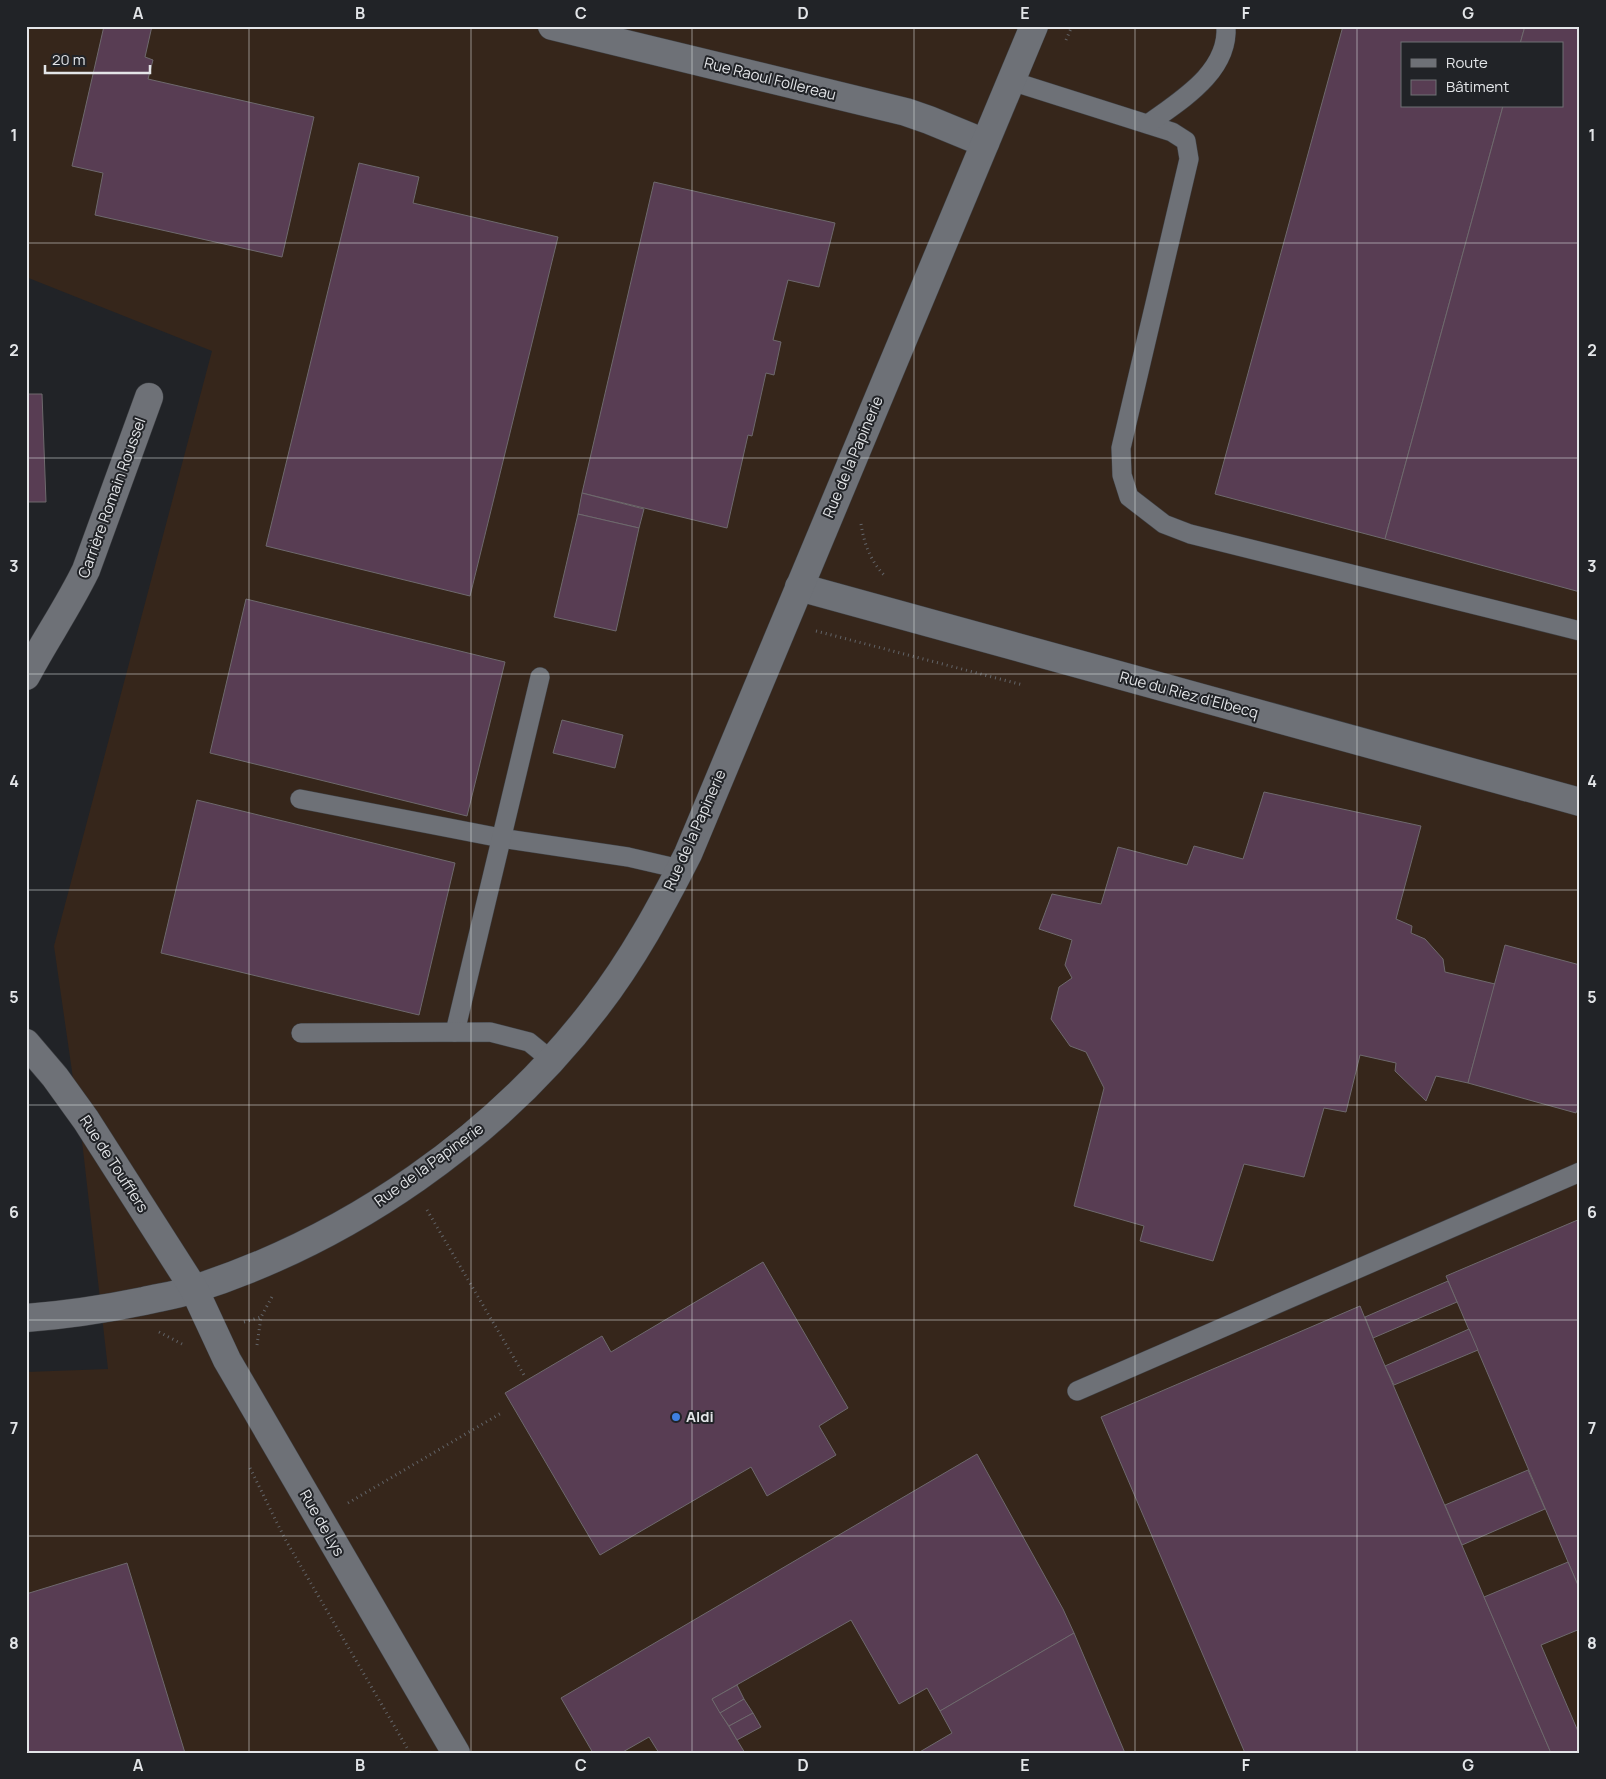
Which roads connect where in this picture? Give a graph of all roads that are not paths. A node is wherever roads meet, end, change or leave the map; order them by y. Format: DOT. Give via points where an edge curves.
graph roads {
  1 [pos="552,26"];
  2 [pos="1034,26"];
  3 [pos="1226,26"];
  4 [pos="1011,81"];
  5 [pos="1148,124"];
  6 [pos="985,143"];
  7 [pos="149,397"];
  8 [pos="799,587"];
  9 [pos="1580,631"];
  10 [pos="26,676"];
  11 [pos="540,677"];
  12 [pos="300,799"];
  13 [pos="1580,802"];
  14 [pos="501,838"];
  15 [pos="680,868"];
  16 [pos="455,1032"];
  17 [pos="301,1033"];
  18 [pos="26,1043"];
  19 [pos="552,1060"];
  20 [pos="1580,1172"];
  21 [pos="194,1289"];
  22 [pos="26,1318"];
  23 [pos="1077,1391"];
  24 [pos="456,1753"];
  1 -- 6 [label="street, Rue Raoul Follereau" via="906,112"];
  2 -- 4 [label="street, Rue de la Papinerie"];
  3 -- 5 [label="lane" via="1227,38 1222,55 1210,74 1183,99"];
  4 -- 5 [label="lane"];
  4 -- 6 [label="street, Rue de la Papinerie"];
  5 -- 9 [label="lane" via="1186,141 1189,159 1121,448 1122,475 1129,497 1164,524 1190,534"];
  6 -- 8 [label="street, Rue de la Papinerie"];
  7 -- 10 [label="street, Carrière Romain Roussel" via="86,570"];
  8 -- 13 [label="street, Rue du Riez d'Elbecq"];
  8 -- 15 [label="street, Rue de la Papinerie"];
  11 -- 14 [label="lane"];
  12 -- 14 [label="lane"];
  14 -- 15 [label="lane"];
  14 -- 16 [label="lane"];
  15 -- 19 [label="street, Rue de la Papinerie" via="647,932 623,969"];
  16 -- 17 [label="lane"];
  16 -- 19 [label="lane" via="490,1032 529,1042"];
  18 -- 21 [label="street, Rue de Toufflers" via="86,1120"];
  19 -- 21 [label="street, Rue de la Papinerie" via="504,1108 453,1151 365,1211 274,1258"];
  20 -- 23 [label="lane"];
  21 -- 22 [label="street, Rue de la Papinerie" via="97,1310"];
  21 -- 24 [label="street, Rue de Lys" via="231,1367"];
}
